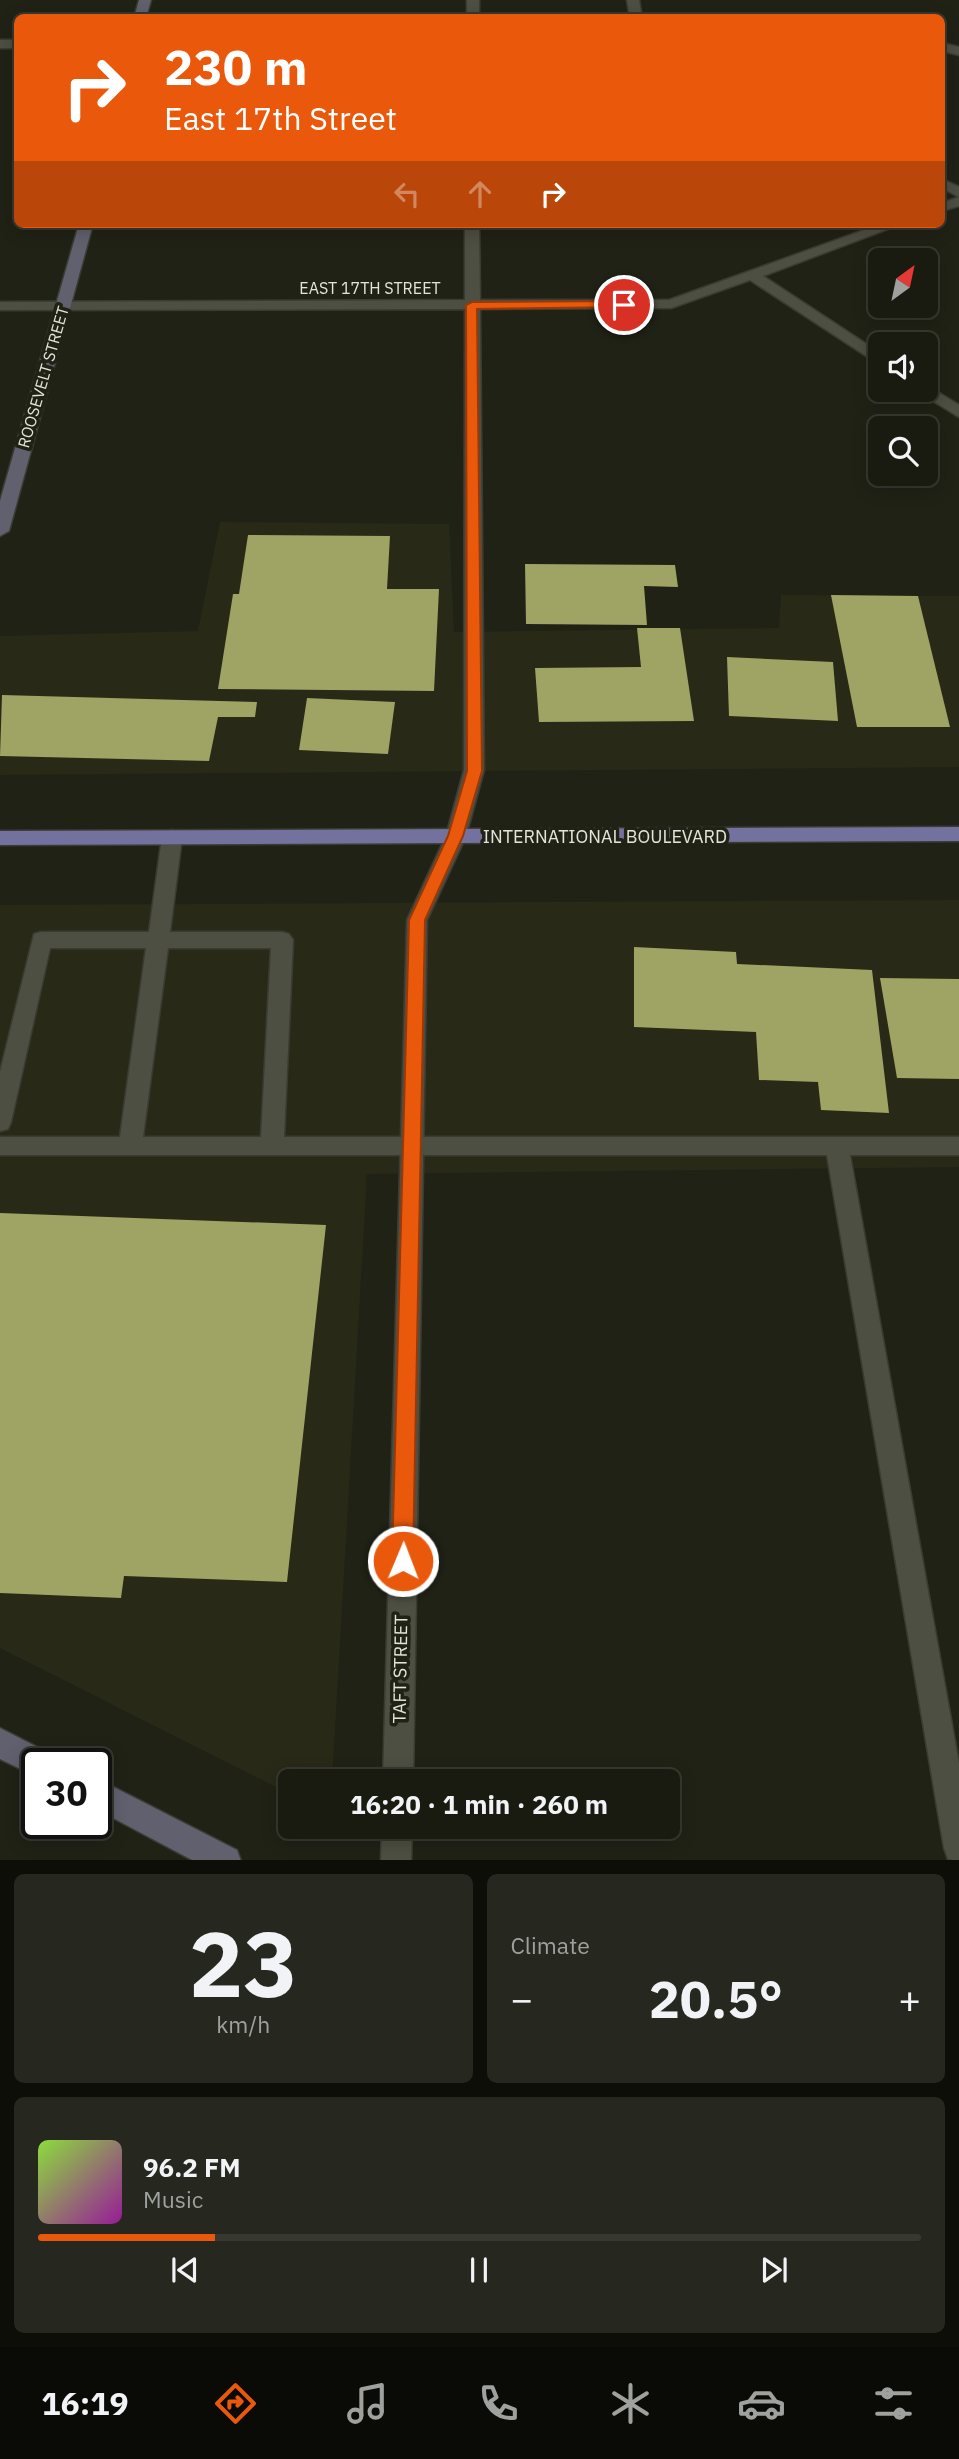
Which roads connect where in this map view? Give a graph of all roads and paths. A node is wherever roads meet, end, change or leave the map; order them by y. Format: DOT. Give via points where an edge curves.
graph roads {
  1 [pos="85,228"];
  2 [pos="472,228"];
  3 [pos="883,228"];
  4 [pos="752,275"];
  5 [pos="472,305"];
  6 [pos="0,306"];
  7 [pos="62,306"];
  8 [pos="868,352"];
  9 [pos="938,398"];
  10 [pos="959,412"];
  11 [pos="0,531"];
  12 [pos="959,834"];
  13 [pos="456,836"];
  14 [pos="0,838"];
  15 [pos="172,838"];
  16 [pos="158,940"];
  17 [pos="0,1122"];
  18 [pos="0,1146"];
  19 [pos="837,1146"];
  20 [pos="959,1146"];
  21 [pos="130,1147"];
  22 [pos="272,1147"];
  23 [pos="412,1147"];
  24 [pos="0,1743"];
  25 [pos="21,1754"];
  26 [pos="398,1769"];
  27 [pos="112,1801"];
  28 [pos="397,1839"];
  29 [pos="959,1849"];
  30 [pos="226,1860"];
  31 [pos="396,1860"];
  1 -- 7 [label="street, ROOSEVELT STREET"];
  2 -- 5 [label="street, TAFT STREET"];
  3 -- 4 [label="street, EAST 17TH STREET"];
  4 -- 5 [label="street, EAST 17TH STREET" via="671,304"];
  4 -- 8 [label="street"];
  5 -- 7 [label="street, EAST 17TH STREET"];
  5 -- 13 [label="street, TAFT STREET" via="474,771"];
  6 -- 7 [label="street, EAST 17TH STREET"];
  7 -- 11 [label="street, ROOSEVELT STREET"];
  9 -- 10 [label="street"];
  12 -- 13 [label="main road, INTERNATIONAL BOULEVARD"];
  13 -- 15 [label="main road, INTERNATIONAL BOULEVARD"];
  13 -- 23 [label="street, TAFT STREET" via="417,920"];
  14 -- 15 [label="main road, INTERNATIONAL BOULEVARD"];
  15 -- 16 [label="street"];
  16 -- 17 [label="street" via="41,940"];
  16 -- 21 [label="street"];
  16 -- 22 [label="street" via="282,940"];
  18 -- 21 [label="street"];
  19 -- 20 [label="street"];
  19 -- 23 [label="street"];
  19 -- 29 [label="street"];
  21 -- 22 [label="street"];
  22 -- 23 [label="street"];
  23 -- 26 [label="street, TAFT STREET"];
  24 -- 25 [label="street"];
  27 -- 30 [label="street"];
  28 -- 31 [label="street"];
}
